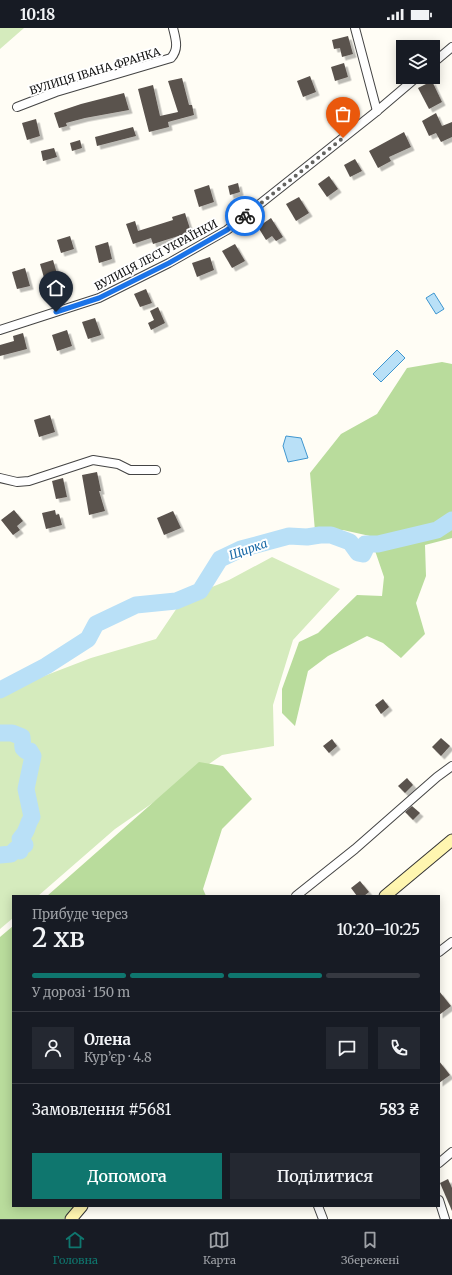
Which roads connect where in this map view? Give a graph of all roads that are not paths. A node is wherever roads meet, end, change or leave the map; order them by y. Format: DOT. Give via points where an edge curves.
graph roads {
  1 [pos="173,28"];
  2 [pos="355,28"];
  3 [pos="452,47"];
  4 [pos="440,57"];
  5 [pos="409,84"];
  6 [pos="17,108"];
  7 [pos="377,111"];
  8 [pos="0,330"];
  9 [pos="156,470"];
  10 [pos="0,478"];
  11 [pos="452,766"];
  12 [pos="452,840"];
  13 [pos="297,895"];
  14 [pos="387,895"];
  15 [pos="452,942"];
  16 [pos="440,951"];
  17 [pos="452,1152"];
  18 [pos="440,1161"];
  19 [pos="440,1204"];
  20 [pos="81,1207"];
  21 [pos="318,1207"];
  22 [pos="71,1219"];
  23 [pos="323,1219"];
  24 [pos="444,1219"];
  1 -- 6 [label="street, ВУЛИЦЯ ІВАНА ФРАНКА" via="177,45 176,53 171,58 56,92"];
  2 -- 7 [label="street"];
  3 -- 4 [label="street"];
  5 -- 7 [label="street, ВУЛИЦЯ ЛЕСІ УКРАЇНКИ"];
  7 -- 8 [label="street, ВУЛИЦЯ ЛЕСІ УКРАЇНКИ" via="227,230 99,298"];
  9 -- 10 [label="street" via="130,470 118,464 93,460 29,481 17,482"];
  11 -- 13 [label="street" via="355,850"];
  12 -- 14 [label="street"];
  15 -- 16 [label="street"];
  17 -- 18 [label="street"];
  19 -- 24 [label="street"];
  20 -- 22 [label="street"];
  21 -- 23 [label="street"];
}
